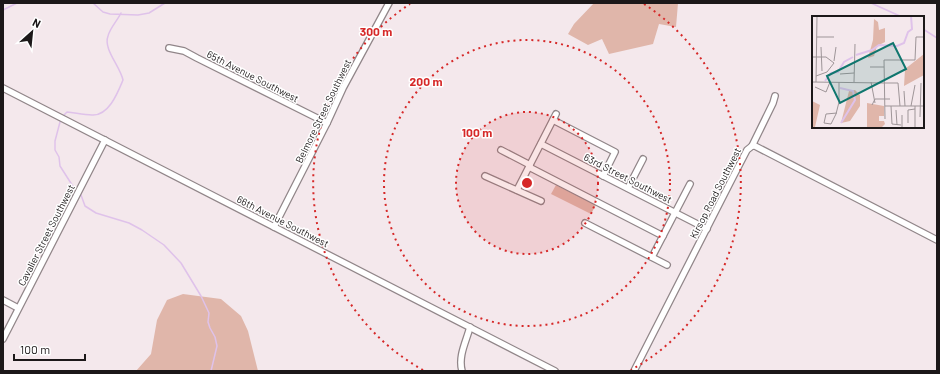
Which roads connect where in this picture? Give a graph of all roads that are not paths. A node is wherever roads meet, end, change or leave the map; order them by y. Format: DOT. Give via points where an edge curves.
graph roads {
  1 [pos="389,3"];
  2 [pos="169,48"];
  3 [pos="3,88"];
  4 [pos="775,96"];
  5 [pos="556,114"];
  6 [pos="553,120"];
  7 [pos="327,123"];
  8 [pos="105,140"];
  9 [pos="541,144"];
  10 [pos="752,146"];
  11 [pos="501,150"];
  12 [pos="643,159"];
  13 [pos="530,166"];
  14 [pos="485,176"];
  15 [pos="603,176"];
  16 [pos="690,184"];
  17 [pos="628,188"];
  18 [pos="517,190"];
  19 [pos="541,201"];
  20 [pos="675,213"];
  21 [pos="585,223"];
  22 [pos="274,227"];
  23 [pos="707,229"];
  24 [pos="663,236"];
  25 [pos="937,240"];
  26 [pos="652,257"];
  27 [pos="667,265"];
  28 [pos="3,300"];
  29 [pos="18,308"];
  30 [pos="470,327"];
  31 [pos="3,339"];
  32 [pos="548,369"];
  33 [pos="462,371"];
  34 [pos="555,371"];
  35 [pos="634,371"];
  1 -- 7 [label="street, Belmore Street Southwest"];
  2 -- 7 [label="street, 65th Avenue Southwest" via="184,51"];
  3 -- 8 [label="street, 66th Avenue Southwest"];
  4 -- 10 [label="street"];
  5 -- 6 [label="street"];
  6 -- 9 [label="street"];
  6 -- 15 [label="street" via="615,152"];
  7 -- 22 [label="street, Belmore Street Southwest"];
  8 -- 22 [label="street, 66th Avenue Southwest"];
  8 -- 29 [label="street, Cavalier Street Southwest"];
  9 -- 13 [label="street"];
  9 -- 15 [label="street, 63rd Street Southwest"];
  10 -- 23 [label="street, Kirsop Road Southwest" via="747,150"];
  10 -- 25 [label="street, Kirsop Road Southwest"];
  11 -- 13 [label="street"];
  12 -- 17 [label="street"];
  13 -- 18 [label="street"];
  13 -- 24 [label="street"];
  14 -- 18 [label="street"];
  15 -- 17 [label="street, 63rd Street Southwest"];
  16 -- 20 [label="street"];
  17 -- 20 [label="street, 63rd Street Southwest"];
  18 -- 19 [label="street"];
  20 -- 23 [label="street, 63rd Street Southwest"];
  20 -- 24 [label="street"];
  21 -- 26 [label="street"];
  22 -- 30 [label="street, 66th Avenue Southwest"];
  23 -- 35 [label="street, Kirsop Road Southwest"];
  24 -- 26 [label="street"];
  26 -- 27 [label="street"];
  28 -- 29 [label="street"];
  29 -- 31 [label="street, Cavalier Street Southwest"];
  30 -- 32 [label="street, 66th Avenue Southwest"];
  30 -- 33 [label="street" via="460,364"];
  32 -- 34 [label="street, 66th Avenue Southwest"];
}
